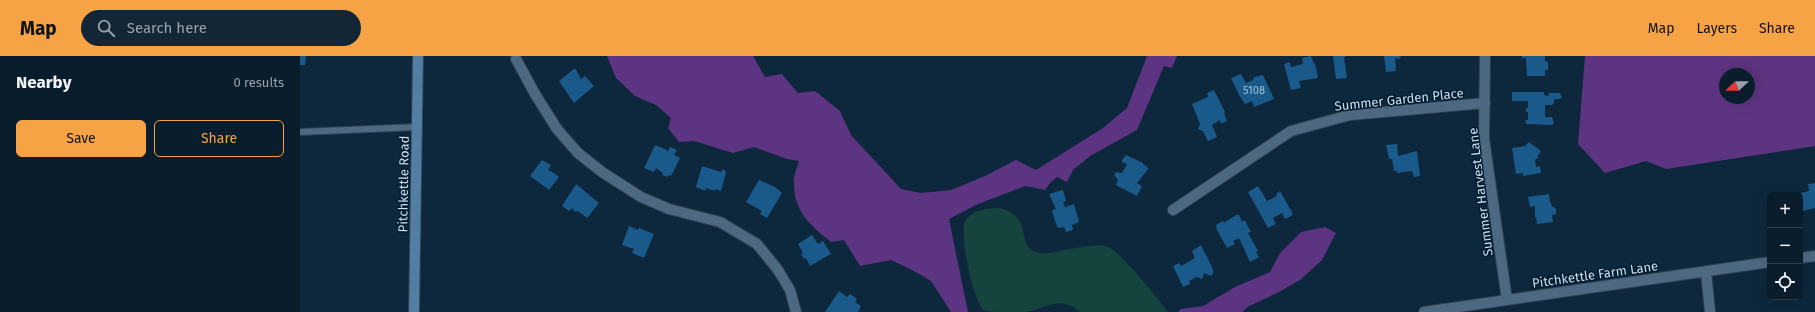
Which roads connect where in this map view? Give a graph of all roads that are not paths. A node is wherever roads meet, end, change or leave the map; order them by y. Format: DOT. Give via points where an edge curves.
graph roads {
  1 [pos="418,56"];
  2 [pos="1485,56"];
  3 [pos="516,59"];
  4 [pos="1485,103"];
  5 [pos="416,127"];
  6 [pos="300,132"];
  7 [pos="1173,210"];
  8 [pos="1815,256"];
  9 [pos="1803,258"];
  10 [pos="1767,262"];
  11 [pos="1706,271"];
  12 [pos="1507,300"];
  13 [pos="414,312"];
  14 [pos="796,312"];
  15 [pos="1424,312"];
  16 [pos="1710,312"];
  1 -- 5 [label="main road, Pitchkettle Road"];
  2 -- 4 [label="street, Summer Harvest Lane"];
  3 -- 14 [label="street" via="557,128 578,153 641,197 669,209 720,222 757,244 790,290"];
  4 -- 7 [label="street, Summer Garden Place" via="1350,115 1291,131"];
  4 -- 12 [label="street, Summer Harvest Lane" via="1484,139"];
  5 -- 6 [label="lane"];
  5 -- 13 [label="main road, Pitchkettle Road"];
  8 -- 9 [label="street"];
  10 -- 11 [label="street, Pitchkettle Farm Lane"];
  11 -- 12 [label="street, Pitchkettle Farm Lane"];
  11 -- 16 [label="street"];
  12 -- 15 [label="street, Pitchkettle Farm Lane"];
}
